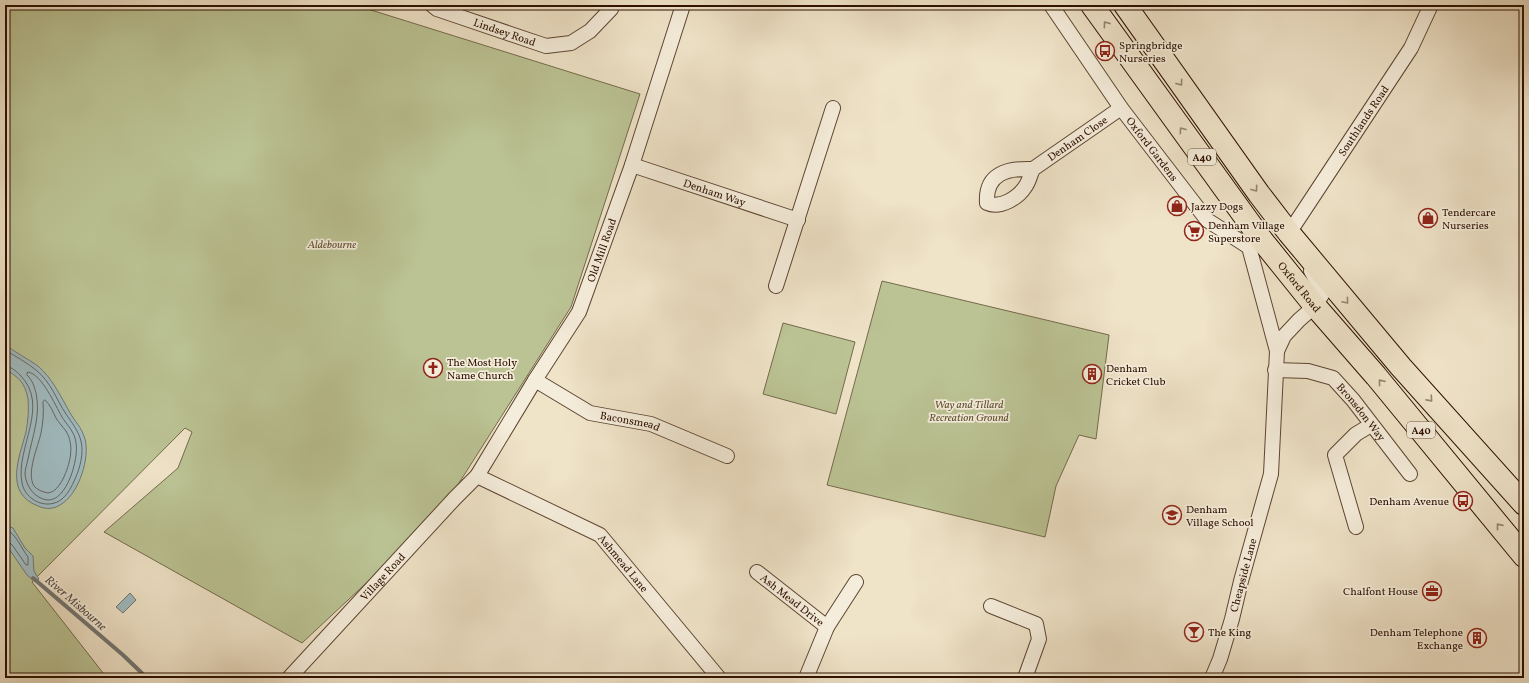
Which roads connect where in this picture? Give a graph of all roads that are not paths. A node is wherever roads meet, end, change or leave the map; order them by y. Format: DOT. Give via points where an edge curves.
graph roads {
  1 [pos="432,5"];
  2 [pos="612,5"];
  3 [pos="683,5"];
  4 [pos="1051,5"];
  5 [pos="1092,5"];
  6 [pos="1125,5"];
  7 [pos="1431,5"];
  8 [pos="833,108"];
  9 [pos="1121,108"];
  10 [pos="632,165"];
  11 [pos="1032,169"];
  12 [pos="798,220"];
  13 [pos="1290,233"];
  14 [pos="776,286"];
  15 [pos="1315,306"];
  16 [pos="1276,352"];
  17 [pos="1275,370"];
  18 [pos="535,380"];
  19 [pos="1371,425"];
  20 [pos="727,456"];
  21 [pos="1410,474"];
  22 [pos="477,476"];
  23 [pos="1524,504"];
  24 [pos="1356,527"];
  25 [pos="1524,556"];
  26 [pos="758,572"];
  27 [pos="856,582"];
  28 [pos="991,606"];
  29 [pos="827,627"];
  30 [pos="290,678"];
  31 [pos="719,678"];
  32 [pos="806,678"];
  33 [pos="1025,678"];
  34 [pos="1212,678"];
  1 -- 2 [label="street, Lindsey Road" via="437,9 546,46 571,43 590,31 612,9"];
  3 -- 10 [label="street, Old Mill Road"];
  4 -- 9 [label="street, Oxford Gardens"];
  15 -- 5 [label="highway, Oxford Road / A40, one-way" via="1262,239"];
  6 -- 13 [label="highway, A40, one-way"];
  7 -- 13 [label="street, Southlands Road" via="1411,48"];
  8 -- 12 [label="street"];
  9 -- 11 [label="street, Denham Close"];
  9 -- 16 [label="street, Oxford Gardens" via="1207,220 1249,247"];
  10 -- 12 [label="street, Denham Way"];
  10 -- 18 [label="street, Old Mill Road" via="579,312"];
  12 -- 14 [label="street"];
  13 -- 15 [label="street" via="1323,293"];
  13 -- 23 [label="highway, A40, one-way" via="1401,367"];
  15 -- 16 [label="street" via="1284,336"];
  25 -- 15 [label="highway, Oxford Road / A40, one-way"];
  16 -- 17 [label="street, Cheapside Lane"];
  17 -- 19 [label="street, Bronsdon Way" via="1308,370 1333,378"];
  17 -- 34 [label="street, Cheapside Lane" via="1271,474 1240,581 1232,619"];
  18 -- 20 [label="street, Baconsmead" via="590,413 651,424"];
  18 -- 22 [label="street, Old Mill Road"];
  19 -- 21 [label="street, Bronsdon Way"];
  19 -- 24 [label="street" via="1356,434 1335,455"];
  22 -- 30 [label="street, Village Road"];
  22 -- 31 [label="street, Ashmead Lane" via="600,534"];
  26 -- 29 [label="street, Ash Mead Drive"];
  27 -- 29 [label="street, Ash Mead Drive"];
  28 -- 33 [label="street" via="1036,624 1039,639"];
  29 -- 32 [label="street, Ash Mead Drive"];
}
